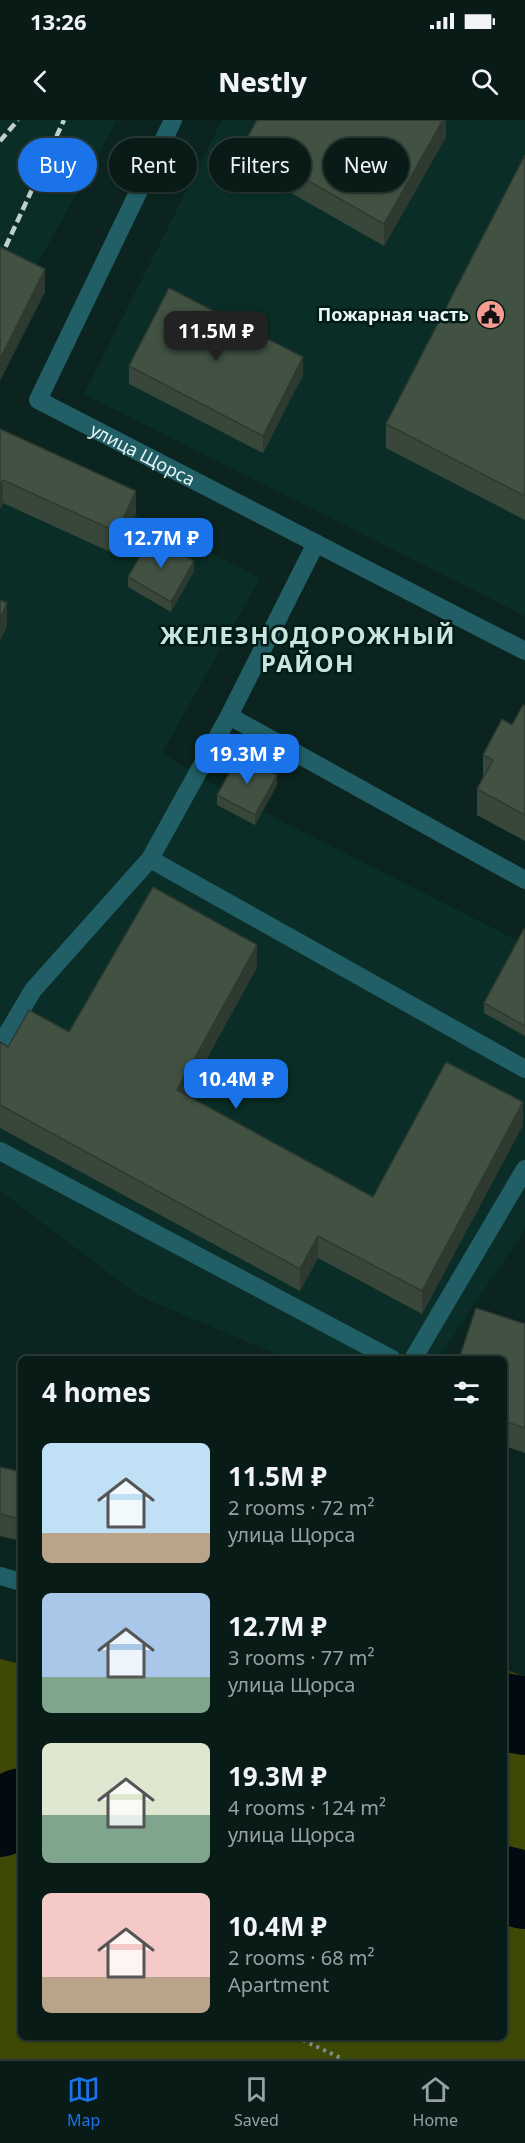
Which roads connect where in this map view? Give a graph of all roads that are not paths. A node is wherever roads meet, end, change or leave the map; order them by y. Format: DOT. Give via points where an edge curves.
graph roads {
  1 [pos="173,120"];
  2 [pos="316,543"];
  3 [pos="525,651"];
  4 [pos="229,716"];
  5 [pos="150,859"];
  6 [pos="525,880"];
  7 [pos="0,1046"];
  8 [pos="525,1069"];
  9 [pos="0,1151"];
  10 [pos="525,1169"];
  11 [pos="386,1356"];
  12 [pos="415,1356"];
  13 [pos="0,1576"];
  14 [pos="18,1581"];
  1 -- 2 [label="street, улица Щорса" via="38,400"];
  2 -- 3 [label="street, улица Щорса"];
  2 -- 4 [label="street"];
  4 -- 5 [label="street"];
  4 -- 6 [label="street"];
  5 -- 7 [label="street" via="33,990"];
  5 -- 8 [label="street"];
  9 -- 11 [label="street"];
  10 -- 12 [label="street"];
  13 -- 14 [label="street"];
}
